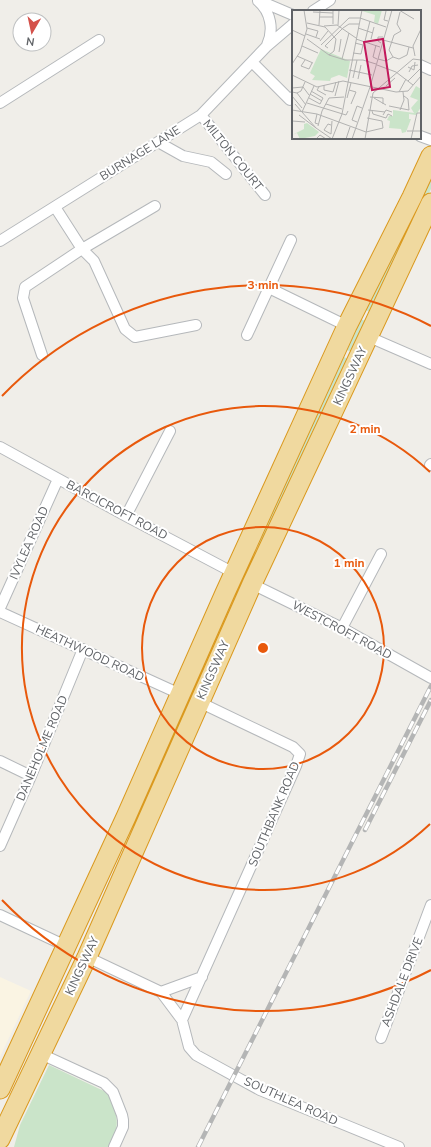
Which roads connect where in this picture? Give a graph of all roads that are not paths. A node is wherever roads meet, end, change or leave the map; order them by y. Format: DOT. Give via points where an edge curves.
graph roads {
  1 [pos="257,0"];
  2 [pos="330,0"];
  3 [pos="315,10"];
  4 [pos="292,15"];
  5 [pos="292,25"];
  6 [pos="99,40"];
  7 [pos="266,47"];
  8 [pos="252,62"];
  9 [pos="421,66"];
  10 [pos="431,70"];
  11 [pos="292,98"];
  12 [pos="0,103"];
  13 [pos="201,115"];
  14 [pos="421,136"];
  15 [pos="431,140"];
  16 [pos="158,142"];
  17 [pos="431,156"];
  18 [pos="226,174"];
  19 [pos="431,175"];
  20 [pos="265,195"];
  21 [pos="412,197"];
  22 [pos="431,203"];
  23 [pos="155,206"];
  24 [pos="55,207"];
  25 [pos="0,240"];
  26 [pos="291,240"];
  27 [pos="82,249"];
  28 [pos="269,288"];
  29 [pos="196,325"];
  30 [pos="347,326"];
  31 [pos="247,335"];
  32 [pos="369,337"];
  33 [pos="42,355"];
  34 [pos="431,364"];
  35 [pos="170,430"];
  36 [pos="0,447"];
  37 [pos="58,479"];
  38 [pos="126,516"];
  39 [pos="381,554"];
  40 [pos="234,573"];
  41 [pos="252,584"];
  42 [pos="0,608"];
  43 [pos="0,612"];
  44 [pos="342,628"];
  45 [pos="83,649"];
  46 [pos="431,678"];
  47 [pos="180,694"];
  48 [pos="199,702"];
  49 [pos="0,761"];
  50 [pos="31,776"];
  51 [pos="0,846"];
  52 [pos="431,905"];
  53 [pos="0,915"];
  54 [pos="427,927"];
  55 [pos="66,946"];
  56 [pos="87,957"];
  57 [pos="202,977"];
  58 [pos="161,992"];
  59 [pos="182,1020"];
  60 [pos="381,1038"];
  61 [pos="41,1054"];
  62 [pos="0,1089"];
  63 [pos="5,1113"];
  64 [pos="0,1139"];
  65 [pos="114,1147"];
  66 [pos="399,1147"];
  1 -- 4 [label="street"];
  1 -- 7 [label="street" via="267,11 270,22 270,37"];
  2 -- 3 [label="street"];
  5 -- 7 [label="street, BURNAGE LANE"];
  6 -- 12 [label="street"];
  7 -- 8 [label="street, BURNAGE LANE"];
  8 -- 11 [label="street" via="290,100"];
  8 -- 13 [label="street, BURNAGE LANE"];
  9 -- 10 [label="street"];
  13 -- 16 [label="street, BURNAGE LANE"];
  13 -- 20 [label="street, MILTON COURT"];
  14 -- 15 [label="street"];
  16 -- 18 [label="street" via="183,156 210,162"];
  16 -- 24 [label="street, BURNAGE LANE"];
  17 -- 21 [label="highway, KINGSWAY"];
  19 -- 21 [label="highway"];
  21 -- 30 [label="highway, KINGSWAY"];
  22 -- 32 [label="highway, KINGSWAY"];
  23 -- 27 [label="street"];
  24 -- 25 [label="street, BURNAGE LANE"];
  24 -- 27 [label="street"];
  26 -- 28 [label="street"];
  27 -- 29 [label="street" via="94,261 125,329 134,337"];
  27 -- 33 [label="street" via="25,287 23,298"];
  28 -- 30 [label="street"];
  28 -- 31 [label="street"];
  30 -- 40 [label="highway, KINGSWAY"];
  32 -- 34 [label="street"];
  32 -- 41 [label="highway, KINGSWAY"];
  35 -- 38 [label="street"];
  36 -- 37 [label="street, BARCICROFT ROAD"];
  37 -- 38 [label="street, BARCICROFT ROAD"];
  37 -- 42 [label="street, IVYLEA ROAD"];
  38 -- 40 [label="street, BARCICROFT ROAD"];
  39 -- 44 [label="street"];
  40 -- 47 [label="highway, KINGSWAY"];
  41 -- 44 [label="street, WESTCROFT ROAD"];
  41 -- 48 [label="highway, KINGSWAY"];
  43 -- 45 [label="street, HEATHWOOD ROAD"];
  44 -- 46 [label="street, WESTCROFT ROAD"];
  45 -- 47 [label="street, HEATHWOOD ROAD"];
  45 -- 50 [label="street, DANEHOLME ROAD"];
  47 -- 55 [label="highway, KINGSWAY"];
  48 -- 56 [label="highway, KINGSWAY"];
  48 -- 57 [label="street, SOUTHBANK ROAD" via="293,747 300,754"];
  49 -- 50 [label="street"];
  50 -- 51 [label="street, DANEHOLME ROAD"];
  52 -- 54 [label="street, ASHDALE DRIVE"];
  53 -- 55 [label="street"];
  54 -- 60 [label="street, ASHDALE DRIVE"];
  55 -- 62 [label="highway, KINGSWAY"];
  56 -- 58 [label="street, SOUTHLEA ROAD"];
  56 -- 61 [label="highway, KINGSWAY"];
  57 -- 58 [label="street"];
  57 -- 59 [label="street, SOUTHBANK ROAD"];
  58 -- 59 [label="street, SOUTHLEA ROAD"];
  59 -- 66 [label="street, SOUTHLEA ROAD" via="189,1047 196,1055 260,1090"];
  61 -- 63 [label="highway, KINGSWAY"];
  61 -- 65 [label="street" via="104,1083 113,1092 123,1120 123,1127"];
  63 -- 64 [label="highway, KINGSWAY"];
}
